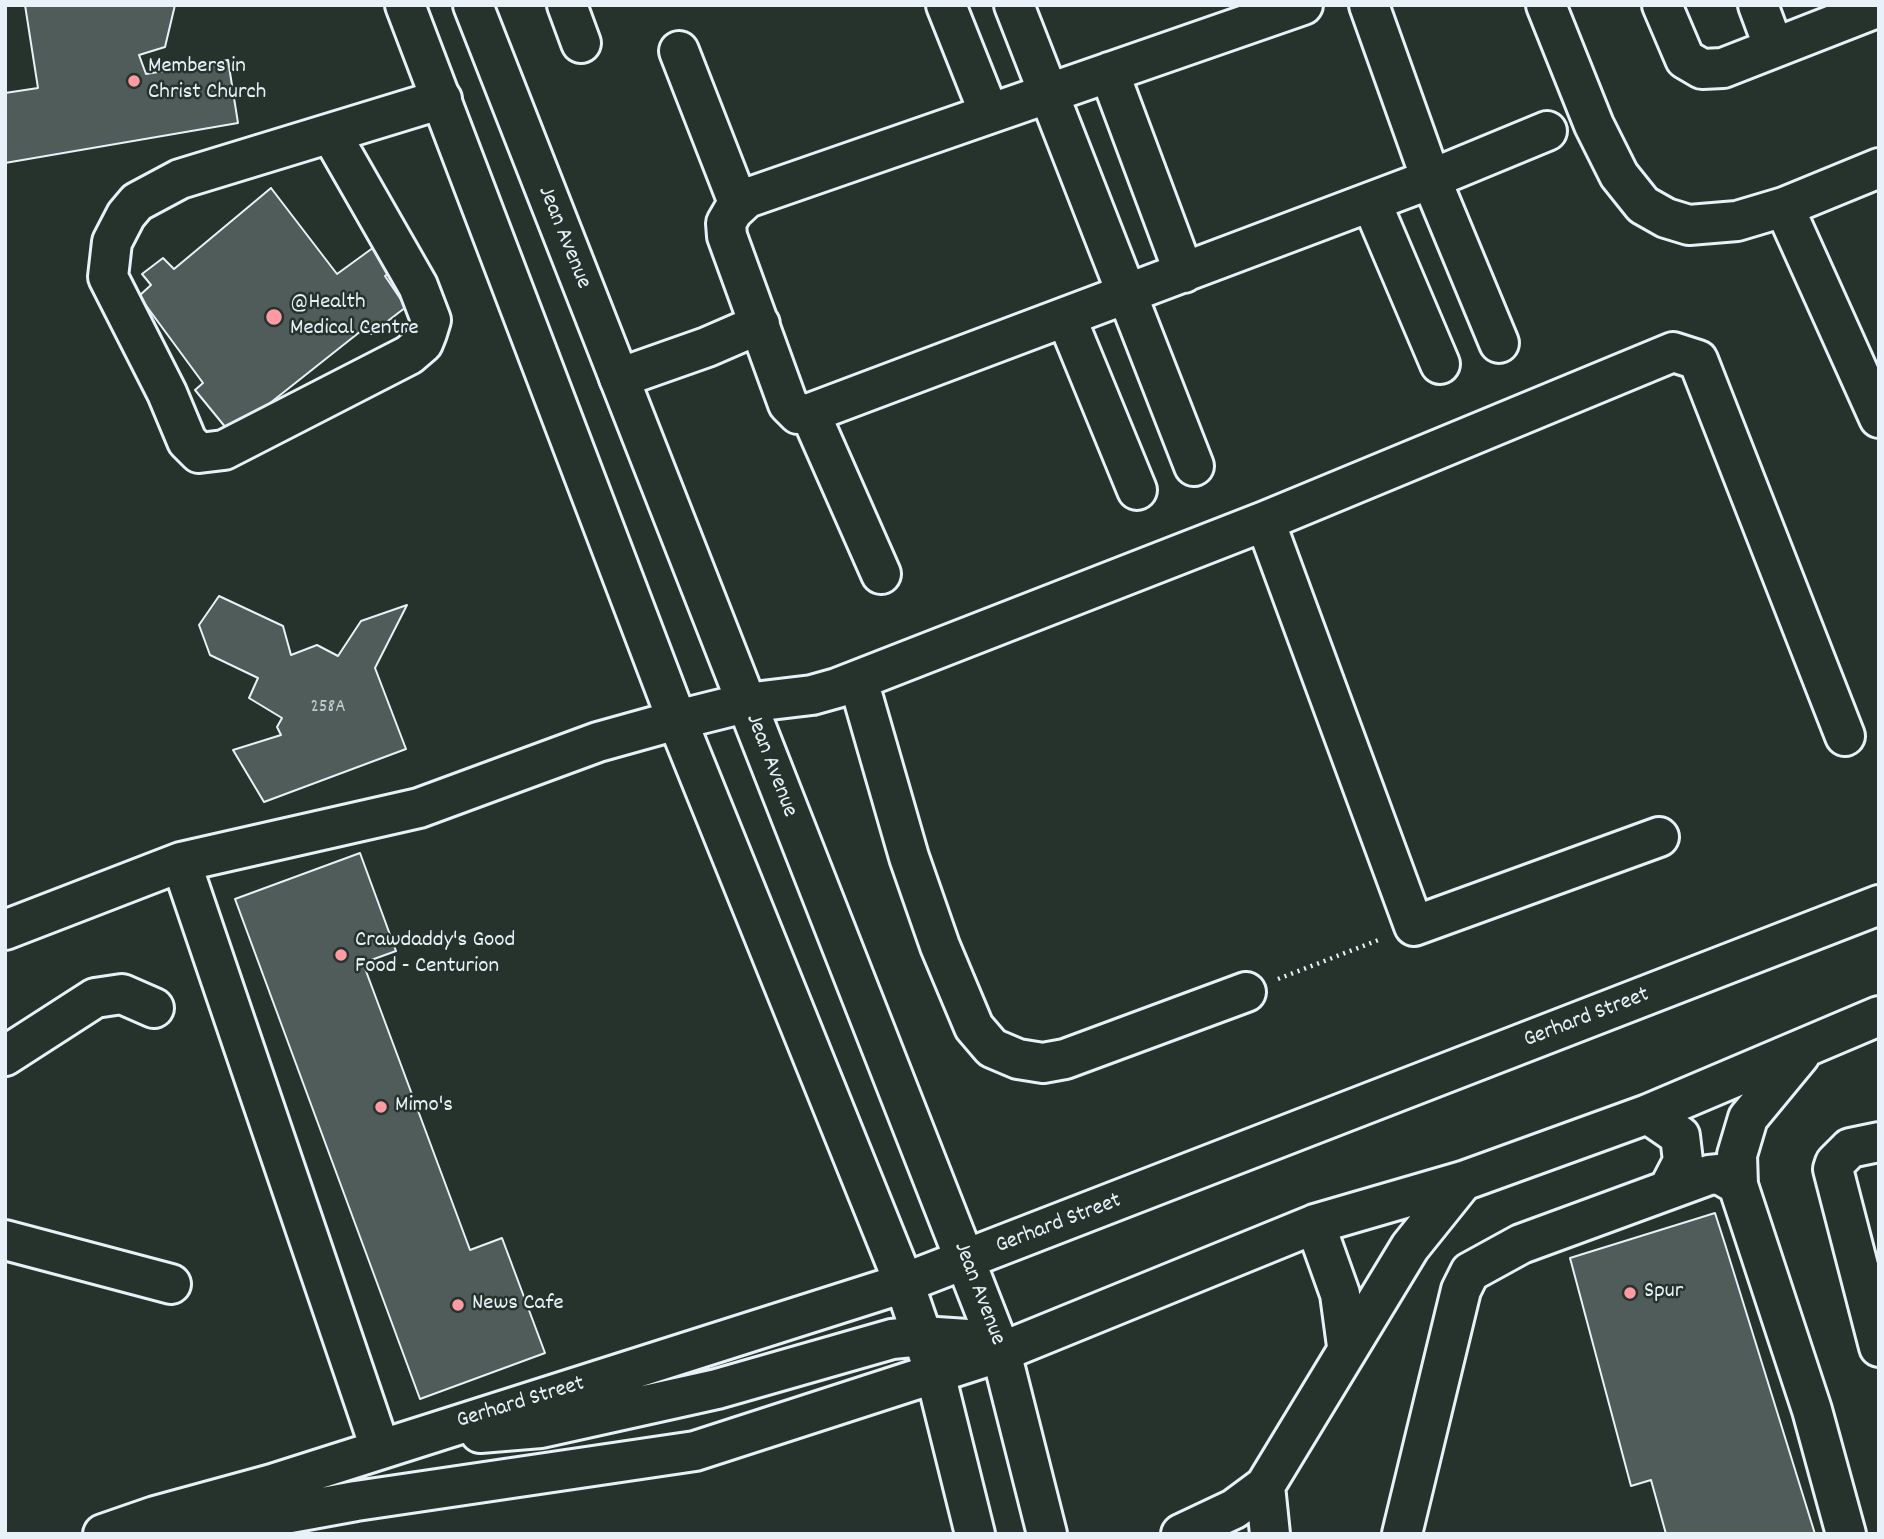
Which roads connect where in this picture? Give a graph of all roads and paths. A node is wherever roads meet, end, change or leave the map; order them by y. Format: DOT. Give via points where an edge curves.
graph roads {
  1 [pos="405,5"];
  2 [pos="472,5"];
  3 [pos="567,5"];
  4 [pos="946,5"];
  5 [pos="1014,5"];
  6 [pos="1369,5"];
  7 [pos="1546,5"];
  8 [pos="1662,5"];
  9 [pos="1758,5"];
  10 [pos="1297,6"];
  11 [pos="1869,8"];
  12 [pos="581,43"];
  13 [pos="1774,48"];
  14 [pos="679,51"];
  15 [pos="1109,72"];
  16 [pos="1048,93"];
  17 [pos="442,99"];
  18 [pos="989,113"];
  19 [pos="1547,131"];
  20 [pos="331,134"];
  21 [pos="1879,168"];
  22 [pos="1431,179"];
  23 [pos="1372,204"];
  24 [pos="739,205"];
  25 [pos="1784,207"];
  26 [pos="1184,273"];
  27 [pos="1127,295"];
  28 [pos="1066,317"];
  29 [pos="760,324"];
  30 [pos="1499,343"];
  31 [pos="1440,364"];
  32 [pos="619,378"];
  33 [pos="810,413"];
  34 [pos="1879,418"];
  35 [pos="1194,466"];
  36 [pos="1137,490"];
  37 [pos="1265,521"];
  38 [pos="881,574"];
  39 [pos="858,680"];
  40 [pos="745,703"];
  41 [pos="677,720"];
  42 [pos="1845,736"];
  43 [pos="1659,837"];
  44 [pos="181,862"];
  45 [pos="1879,905"];
  46 [pos="1414,926"];
  47 [pos="5,930"];
  48 [pos="1245,992"];
  49 [pos="154,1008"];
  50 [pos="1879,1016"];
  51 [pos="1806,1048"];
  52 [pos="5,1056"];
  53 [pos="1648,1114"];
  54 [pos="1879,1142"];
  55 [pos="1463,1181"];
  56 [pos="1738,1185"];
  57 [pos="1668,1189"];
  58 [pos="1315,1224"];
  59 [pos="5,1240"];
  60 [pos="965,1261"];
  61 [pos="171,1283"];
  62 [pos="904,1283"];
  63 [pos="922,1336"];
  64 [pos="1347,1346"];
  65 [pos="1879,1347"];
  66 [pos="1001,1352"];
  67 [pos="934,1373"];
  68 [pos="396,1443"];
  69 [pos="1265,1486"];
  70 [pos="103,1534"];
  71 [pos="178,1534"];
  72 [pos="975,1534"];
  73 [pos="1047,1534"];
  74 [pos="1181,1534"];
  75 [pos="1270,1534"];
  76 [pos="1402,1534"];
  77 [pos="1846,1534"];
  1 -- 17 [label="street"];
  2 -- 32 [label="street, Jean Avenue"];
  3 -- 12 [label="street"];
  4 -- 18 [label="street"];
  5 -- 16 [label="street"];
  6 -- 22 [label="street"];
  7 -- 25 [label="street" via="1594,125 1619,176 1643,205 1689,226 1737,221"];
  8 -- 13 [label="street" via="1685,59 1702,69 1723,68"];
  9 -- 13 [label="street"];
  10 -- 15 [label="street"];
  11 -- 13 [label="street"];
  14 -- 24 [label="street"];
  15 -- 16 [label="street"];
  15 -- 26 [label="street"];
  16 -- 18 [label="street"];
  16 -- 27 [label="street"];
  17 -- 20 [label="street"];
  17 -- 41 [label="street"];
  18 -- 24 [label="street" via="760,193"];
  19 -- 22 [label="street"];
  20 -- 20 [label="street" via="180,179 137,202 116,229 108,277 187,441 199,453 225,450 409,355 428,332 431,320 418,286"];
  21 -- 25 [label="street"];
  22 -- 23 [label="street"];
  22 -- 30 [label="street"];
  23 -- 26 [label="street"];
  23 -- 31 [label="street"];
  24 -- 29 [label="street" via="726,230"];
  25 -- 34 [label="street"];
  26 -- 27 [label="street"];
  27 -- 28 [label="street"];
  27 -- 35 [label="street"];
  28 -- 33 [label="street"];
  28 -- 36 [label="street"];
  29 -- 32 [label="street"];
  29 -- 33 [label="street" via="788,404 798,414"];
  32 -- 40 [label="street, Jean Avenue"];
  33 -- 38 [label="street"];
  37 -- 39 [label="street"];
  37 -- 42 [label="street" via="1663,354 1691,355 1698,360"];
  37 -- 46 [label="street"];
  39 -- 40 [label="street" via="812,695"];
  39 -- 48 [label="street" via="940,946 974,1027 992,1048 1043,1063 1065,1059"];
  40 -- 41 [label="street"];
  40 -- 60 [label="street, Jean Avenue"];
  41 -- 44 [label="street" via="598,742 400,814"];
  41 -- 62 [label="street"];
  43 -- 46 [label="street"];
  44 -- 47 [label="street"];
  44 -- 68 [label="street"];
  45 -- 60 [label="street, Gerhard Street"];
  46 -- 48 [label="path"];
  49 -- 52 [label="street" via="122,994 95,998"];
  50 -- 51 [label="street"];
  51 -- 53 [label="street"];
  51 -- 56 [label="street" via="1748,1118 1737,1155"];
  53 -- 55 [label="street"];
  53 -- 57 [label="street" via="1680,1136 1684,1149 1684,1161"];
  54 -- 65 [label="street" via="1850,1148 1833,1170"];
  55 -- 58 [label="street"];
  55 -- 64 [label="street" via="1410,1247"];
  56 -- 57 [label="street" via="1719,1174 1709,1174"];
  56 -- 77 [label="street" via="1812,1410"];
  57 -- 76 [label="street" via="1521,1244 1466,1277"];
  58 -- 64 [label="street" via="1340,1294"];
  58 -- 66 [label="street"];
  59 -- 61 [label="street"];
  60 -- 62 [label="street, Gerhard Street"];
  60 -- 66 [label="street, Jean Avenue"];
  62 -- 63 [label="street"];
  62 -- 68 [label="street, Gerhard Street"];
  63 -- 66 [label="street" via="978,1341"];
  63 -- 67 [label="street"];
  63 -- 68 [label="street" via="892,1339 718,1389 541,1427"];
  64 -- 69 [label="street"];
  66 -- 67 [label="street"];
  66 -- 73 [label="street, Jean Avenue"];
  67 -- 71 [label="street" via="695,1451 356,1501"];
  67 -- 72 [label="street"];
  68 -- 70 [label="street, Gerhard Street"];
  69 -- 74 [label="street" via="1234,1509"];
  69 -- 75 [label="street"];
}
